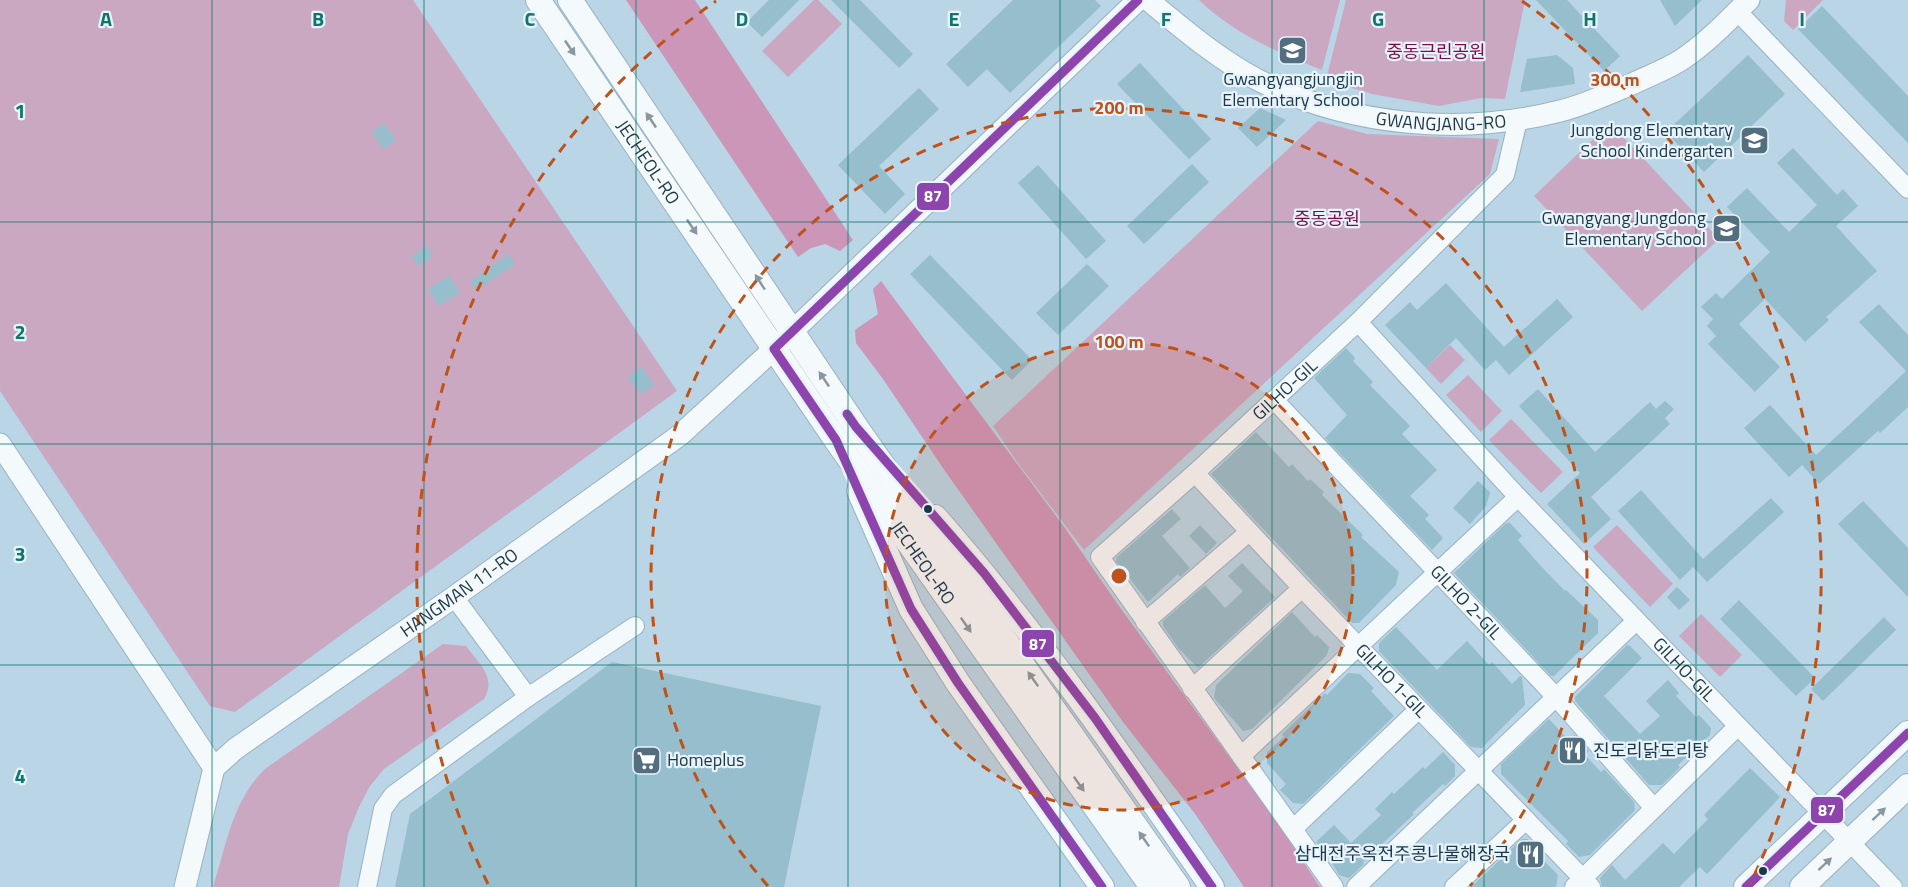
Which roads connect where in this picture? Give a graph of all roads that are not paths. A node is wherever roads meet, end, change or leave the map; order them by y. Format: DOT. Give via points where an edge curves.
graph roads {
  1 [pos="538,0"];
  2 [pos="570,0"];
  3 [pos="1138,0"];
  4 [pos="1148,0"];
  5 [pos="1743,6"];
  6 [pos="1518,120"];
  7 [pos="1908,189"];
  8 [pos="1358,322"];
  9 [pos="792,331"];
  10 [pos="774,349"];
  11 [pos="1274,400"];
  12 [pos="856,427"];
  13 [pos="836,440"];
  14 [pos="0,444"];
  15 [pos="1195,473"];
  16 [pos="1518,497"];
  17 [pos="1249,532"];
  18 [pos="1438,573"];
  19 [pos="1302,588"];
  20 [pos="454,597"];
  21 [pos="1636,621"];
  22 [pos="1145,622"];
  23 [pos="635,626"];
  24 [pos="1360,646"];
  25 [pos="1192,689"];
  26 [pos="528,697"];
  27 [pos="1556,697"];
  28 [pos="1419,709"];
  29 [pos="1738,726"];
  30 [pos="1908,733"];
  31 [pos="1241,756"];
  32 [pos="214,768"];
  33 [pos="1479,771"];
  34 [pos="1908,786"];
  35 [pos="1654,808"];
  36 [pos="1526,820"];
  37 [pos="1836,828"];
  38 [pos="1293,829"];
  39 [pos="1583,884"];
  40 [pos="185,887"];
  41 [pos="367,887"];
  42 [pos="1102,887"];
  43 [pos="1152,887"];
  44 [pos="1178,887"];
  45 [pos="1212,887"];
  46 [pos="1334,887"];
  47 [pos="1356,887"];
  48 [pos="1454,887"];
  49 [pos="1746,887"];
  50 [pos="1802,887"];
  51 [pos="1893,887"];
  1 -- 10 [label="main road, JECHEOL-RO, one-way"];
  9 -- 2 [label="main road, JECHEOL-RO, one-way"];
  3 -- 9 [label="street, HANGMAN 11-RO"];
  4 -- 6 [label="street, GWANGJANG-RO" via="1198,41 1258,80 1313,103 1360,116 1437,124"];
  5 -- 6 [label="street, GWANGJANG-RO" via="1682,60 1603,96 1561,111"];
  5 -- 7 [label="street, GWANGJANG-RO"];
  6 -- 8 [label="street" via="1505,175"];
  8 -- 11 [label="street, GILHO-GIL"];
  8 -- 16 [label="street, GILHO-GIL"];
  9 -- 10 [label="street, HANGMAN 11-RO"];
  12 -- 9 [label="main road, JECHEOL-RO, one-way"];
  10 -- 13 [label="main road, JECHEOL-RO"];
  10 -- 20 [label="street, HANGMAN 11-RO" via="680,435"];
  11 -- 15 [label="street, GILHO-GIL"];
  11 -- 18 [label="street, GILHO 2-GIL"];
  44 -- 12 [label="main road, JECHEOL-RO, one-way"];
  12 -- 45 [label="main road" via="984,573 1095,718"];
  13 -- 42 [label="main road" via="911,609 958,683"];
  13 -- 43 [label="main road, JECHEOL-RO, one-way"];
  14 -- 32 [label="street"];
  15 -- 17 [label="street, GILHO 1-GIL"];
  15 -- 22 [label="street, GILHO-GIL" via="1100,557"];
  16 -- 18 [label="street"];
  16 -- 21 [label="street, GILHO-GIL"];
  17 -- 19 [label="street, GILHO 1-GIL"];
  17 -- 22 [label="street"];
  18 -- 24 [label="street"];
  18 -- 27 [label="street, GILHO 2-GIL"];
  19 -- 24 [label="street, GILHO 1-GIL"];
  19 -- 25 [label="street"];
  20 -- 26 [label="street"];
  20 -- 32 [label="street, HANGMAN 11-RO" via="235,748"];
  21 -- 27 [label="street"];
  21 -- 29 [label="street, GILHO-GIL"];
  22 -- 25 [label="street, GILHO-GIL"];
  23 -- 26 [label="street"];
  24 -- 28 [label="street, GILHO 1-GIL"];
  24 -- 31 [label="street"];
  25 -- 31 [label="street, GILHO-GIL"];
  26 -- 41 [label="street" via="393,795 383,809"];
  27 -- 33 [label="street"];
  27 -- 35 [label="street, GILHO 2-GIL"];
  28 -- 33 [label="street, GILHO 1-GIL"];
  28 -- 38 [label="street"];
  29 -- 35 [label="street"];
  29 -- 37 [label="street, GILHO-GIL"];
  30 -- 37 [label="main road"];
  31 -- 38 [label="street, GILHO-GIL"];
  32 -- 40 [label="street"];
  33 -- 36 [label="street, GILHO 1-GIL"];
  33 -- 47 [label="street"];
  37 -- 34 [label="main road, one-way"];
  35 -- 39 [label="street"];
  36 -- 39 [label="street, GILHO 1-GIL"];
  36 -- 48 [label="street"];
  37 -- 49 [label="main road"];
  50 -- 37 [label="main road, one-way"];
  37 -- 51 [label="street, GILHO-GIL"];
  38 -- 46 [label="street, GILHO-GIL"];
}
